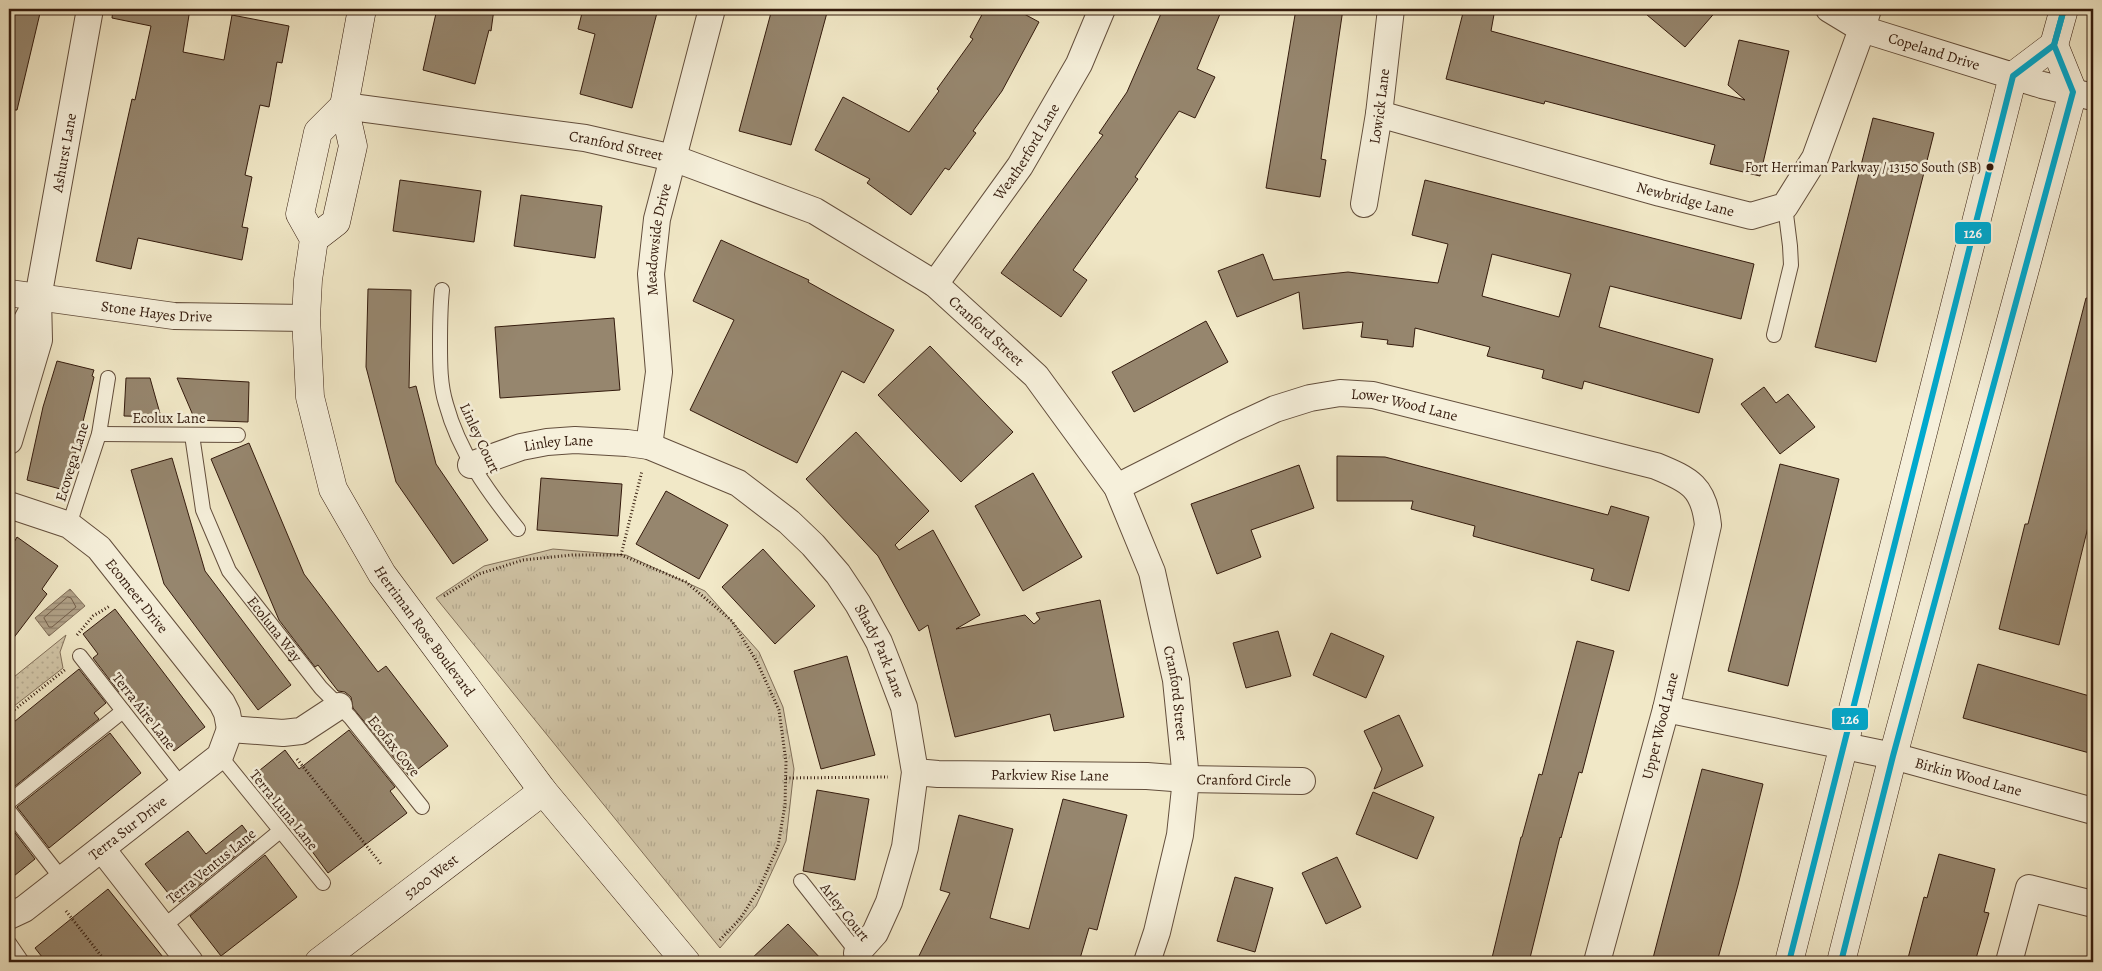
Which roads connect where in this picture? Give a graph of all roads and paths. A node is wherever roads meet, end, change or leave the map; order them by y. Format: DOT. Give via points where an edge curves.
graph roads {
  1 [pos="90,9"];
  2 [pos="362,9"];
  3 [pos="712,9"];
  4 [pos="1102,9"];
  5 [pos="1391,9"];
  6 [pos="1829,9"];
  7 [pos="2064,9"];
  8 [pos="1865,19"];
  9 [pos="2054,45"];
  10 [pos="2013,76"];
  11 [pos="2083,94"];
  12 [pos="344,106"];
  13 [pos="1379,114"];
  14 [pos="673,158"];
  15 [pos="1364,204"];
  16 [pos="1785,206"];
  17 [pos="314,239"];
  18 [pos="935,284"];
  19 [pos="442,290"];
  20 [pos="9,293"];
  21 [pos="38,298"];
  22 [pos="306,318"];
  23 [pos="1774,335"];
  24 [pos="9,365"];
  25 [pos="108,378"];
  26 [pos="99,434"];
  27 [pos="192,435"];
  28 [pos="238,435"];
  29 [pos="9,441"];
  30 [pos="646,457"];
  31 [pos="471,465"];
  32 [pos="1117,487"];
  33 [pos="1697,490"];
  34 [pos="9,505"];
  35 [pos="69,525"];
  36 [pos="518,529"];
  37 [pos="621,554"];
  38 [pos="444,596"];
  39 [pos="80,656"];
  40 [pos="339,706"];
  41 [pos="1666,709"];
  42 [pos="123,711"];
  43 [pos="230,729"];
  44 [pos="1844,745"];
  45 [pos="220,756"];
  46 [pos="295,756"];
  47 [pos="1893,756"];
  48 [pos="903,774"];
  49 [pos="786,778"];
  50 [pos="1186,779"];
  51 [pos="1302,781"];
  52 [pos="182,786"];
  53 [pos="543,791"];
  54 [pos="9,802"];
  55 [pos="422,807"];
  56 [pos="9,811"];
  57 [pos="2093,811"];
  58 [pos="280,831"];
  59 [pos="102,849"];
  60 [pos="381,864"];
  61 [pos="62,879"];
  62 [pos="800,881"];
  63 [pos="323,884"];
  64 [pos="2093,904"];
  65 [pos="66,911"];
  66 [pos="9,916"];
  67 [pos="163,927"];
  68 [pos="719,941"];
  69 [pos="9,943"];
  70 [pos="861,958"];
  71 [pos="22,962"];
  72 [pos="106,962"];
  73 [pos="190,962"];
  74 [pos="319,962"];
  75 [pos="686,962"];
  76 [pos="1147,962"];
  77 [pos="1597,962"];
  78 [pos="1789,962"];
  79 [pos="1841,962"];
  80 [pos="2009,962"];
  1 -- 21 [label="street, Ashurst Lane"];
  2 -- 12 [label="street"];
  3 -- 14 [label="street, Meadowside Drive"];
  4 -- 18 [label="street, Weatherford Lane" via="1079,64 1020,166"];
  5 -- 13 [label="street, Lowick Lane"];
  6 -- 8 [label="street, Copeland Drive"];
  7 -- 9 [label="street"];
  8 -- 10 [label="street, Copeland Drive"];
  8 -- 16 [label="street" via="1815,158"];
  9 -- 10 [label="street"];
  9 -- 11 [label="street"];
  10 -- 11 [label="street, Copeland Drive"];
  10 -- 44 [label="street"];
  11 -- 47 [label="street"];
  12 -- 14 [label="street, Cranford Street" via="585,138"];
  12 -- 17 [label="street" via="353,146 336,222"];
  12 -- 17 [label="street" via="318,132 300,214"];
  13 -- 15 [label="street, Lowick Lane"];
  13 -- 16 [label="street, Newbridge Lane" via="1751,216"];
  14 -- 18 [label="street, Cranford Street" via="815,211"];
  14 -- 30 [label="street, Meadowside Drive" via="657,219 653,252 659,372"];
  16 -- 23 [label="lane" via="1790,265"];
  17 -- 22 [label="street, Herriman Rose Boulevard"];
  18 -- 32 [label="street, Cranford Street" via="1036,376"];
  19 -- 31 [label="lane, Linley Court" via="440,367 445,404"];
  20 -- 21 [label="street, Stone Hayes Drive"];
  21 -- 22 [label="street, Stone Hayes Drive" via="174,316"];
  21 -- 24 [label="street" via="17,338"];
  21 -- 29 [label="street" via="39,340"];
  22 -- 53 [label="street, Herriman Rose Boulevard" via="310,397 333,489 382,574"];
  25 -- 26 [label="lane, Ecovega Lane"];
  26 -- 27 [label="lane, Ecolux Lane"];
  26 -- 35 [label="lane, Ecovega Lane"];
  27 -- 28 [label="lane, Ecolux Lane"];
  27 -- 40 [label="lane, Ecoluna Way" via="203,510 229,571 321,688"];
  30 -- 31 [label="street, Linley Lane" via="627,443 575,440 521,447"];
  30 -- 37 [label="path"];
  30 -- 48 [label="street, Shady Park Lane" via="738,484 789,522 838,574 879,642 904,707"];
  31 -- 36 [label="lane, Linley Court"];
  32 -- 33 [label="street, Lower Wood Lane" via="1275,409 1340,393 1373,395 1656,466 1682,476"];
  32 -- 50 [label="street, Cranford Street" via="1152,572 1176,680"];
  33 -- 41 [label="street, Upper Wood Lane" via="1706,506 1708,525"];
  34 -- 35 [label="street, Ecomeer Drive"];
  35 -- 43 [label="street, Ecomeer Drive" via="99,548 222,703"];
  37 -- 38 [label="path" via="523,560 479,574"];
  37 -- 49 [label="path" via="686,582 732,622 757,662 778,710"];
  39 -- 42 [label="lane, Terra Aire Lane"];
  40 -- 43 [label="street" via="301,731"];
  40 -- 55 [label="lane, Ecofax Cove"];
  41 -- 44 [label="street, Birkin Wood Lane"];
  41 -- 77 [label="street, Upper Wood Lane"];
  42 -- 52 [label="lane, Terra Aire Lane"];
  42 -- 54 [label="lane"];
  43 -- 45 [label="street"];
  44 -- 47 [label="street, Birkin Wood Lane"];
  44 -- 78 [label="street"];
  45 -- 52 [label="street, Terra Sur Drive"];
  45 -- 58 [label="lane, Terra Luna Lane"];
  46 -- 60 [label="path"];
  47 -- 57 [label="street, Birkin Wood Lane"];
  47 -- 79 [label="street"];
  48 -- 49 [label="path"];
  48 -- 50 [label="street, Parkview Rise Lane"];
  48 -- 70 [label="street, Shady Park Lane" via="907,840 888,902"];
  49 -- 68 [label="path" via="778,846 759,889 740,919"];
  50 -- 51 [label="street, Cranford Circle"];
  50 -- 76 [label="street, Cranford Street" via="1180,835"];
  52 -- 59 [label="street, Terra Sur Drive"];
  53 -- 74 [label="street, 5200 West"];
  53 -- 75 [label="street, Herriman Rose Boulevard"];
  56 -- 61 [label="lane"];
  58 -- 63 [label="lane, Terra Luna Lane"];
  58 -- 67 [label="lane, Terra Ventus Lane"];
  59 -- 61 [label="street, Terra Sur Drive"];
  59 -- 67 [label="street"];
  61 -- 66 [label="street, Terra Sur Drive" via="24,909"];
  62 -- 70 [label="lane, Arley Court"];
  64 -- 80 [label="street" via="2029,888"];
  65 -- 72 [label="path"];
  67 -- 73 [label="street"];
  69 -- 71 [label="lane"];
}
